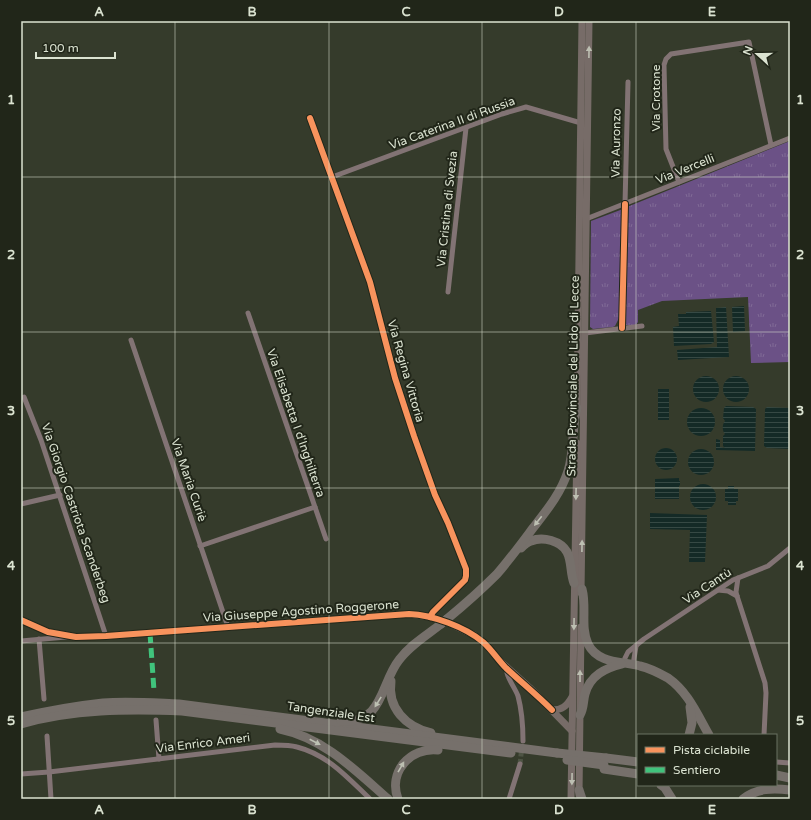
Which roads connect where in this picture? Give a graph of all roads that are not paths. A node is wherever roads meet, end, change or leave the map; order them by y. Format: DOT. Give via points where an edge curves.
graph roads {
  1 [pos="582,21"];
  2 [pos="589,21"];
  3 [pos="628,82"];
  4 [pos="310,118"];
  5 [pos="581,123"];
  6 [pos="466,128"];
  7 [pos="790,138"];
  8 [pos="771,145"];
  9 [pos="332,176"];
  10 [pos="679,182"];
  11 [pos="625,204"];
  12 [pos="586,219"];
  13 [pos="448,292"];
  14 [pos="248,313"];
  15 [pos="642,326"];
  16 [pos="585,333"];
  17 [pos="131,340"];
  18 [pos="24,398"];
  19 [pos="577,408"];
  20 [pos="60,495"];
  21 [pos="21,504"];
  22 [pos="315,507"];
  23 [pos="326,539"];
  24 [pos="200,546"];
  25 [pos="790,548"];
  26 [pos="511,557"];
  27 [pos="738,578"];
  28 [pos="574,582"];
  29 [pos="582,589"];
  30 [pos="718,590"];
  31 [pos="737,596"];
  32 [pos="430,617"];
  33 [pos="21,620"];
  34 [pos="228,628"];
  35 [pos="76,636"];
  36 [pos="106,636"];
  37 [pos="39,640"];
  38 [pos="21,641"];
  39 [pos="636,646"];
  40 [pos="629,664"];
  41 [pos="394,667"];
  42 [pos="509,670"];
  43 [pos="680,688"];
  44 [pos="573,695"];
  45 [pos="44,699"];
  46 [pos="552,710"];
  47 [pos="580,715"];
  48 [pos="21,717"];
  49 [pos="238,719"];
  50 [pos="156,720"];
  51 [pos="300,720"];
  52 [pos="21,724"];
  53 [pos="572,731"];
  54 [pos="580,731"];
  55 [pos="689,734"];
  56 [pos="708,734"];
  57 [pos="764,734"];
  58 [pos="46,736"];
  59 [pos="523,741"];
  60 [pos="479,747"];
  61 [pos="568,757"];
  62 [pos="637,758"];
  63 [pos="159,759"];
  64 [pos="605,762"];
  65 [pos="637,762"];
  66 [pos="777,762"];
  67 [pos="790,763"];
  68 [pos="520,764"];
  69 [pos="637,769"];
  70 [pos="49,772"];
  71 [pos="21,774"];
  72 [pos="637,774"];
  73 [pos="777,775"];
  74 [pos="777,778"];
  75 [pos="790,779"];
  76 [pos="777,785"];
  77 [pos="662,786"];
  78 [pos="790,787"];
  79 [pos="790,790"];
  80 [pos="580,796"];
  81 [pos="51,799"];
  82 [pos="370,799"];
  83 [pos="388,799"];
  84 [pos="398,799"];
  85 [pos="509,799"];
  86 [pos="571,799"];
  87 [pos="672,799"];
  88 [pos="743,799"];
  1 -- 5 [label="main road, Strada Provinciale del Lido di Lecce"];
  12 -- 2 [label="main road, Strada Provinciale del Lido di Lecce, one-way"];
  3 -- 11 [label="street, Via Auronzo"];
  4 -- 9 [label="street, Via Regina Vittoria"];
  5 -- 6 [label="street, Via Caterina II di Russia" via="526,107"];
  5 -- 19 [label="main road, Strada Provinciale del Lido di Lecce"];
  6 -- 9 [label="street, Via Caterina II di Russia"];
  6 -- 13 [label="street, Via Cristina di Svezia"];
  7 -- 8 [label="street, Via Vercelli"];
  8 -- 10 [label="street, Via Vercelli"];
  8 -- 10 [label="street, Via Crotone" via="749,42 671,54 664,65 666,149"];
  9 -- 32 [label="street, Via Regina Vittoria" via="370,282 395,378 414,436 466,569 465,580"];
  10 -- 11 [label="street, Via Vercelli"];
  11 -- 12 [label="street, Via Vercelli"];
  12 -- 16 [label="main road, Strada Provinciale del Lido di Lecce"];
  14 -- 22 [label="street, Via Elisabetta I d'Inghilterra"];
  15 -- 16 [label="street"];
  29 -- 16 [label="main road, Strada Provinciale del Lido di Lecce, one-way"];
  17 -- 24 [label="street, Via Maria Curiè"];
  18 -- 20 [label="street, Via Giorgio Castriota Scanderbeg"];
  19 -- 26 [label="highway, one-way" via="572,455 563,483 550,505"];
  19 -- 28 [label="main road, Strada Provinciale del Lido di Lecce, one-way"];
  20 -- 21 [label="street"];
  20 -- 36 [label="street, Via Giorgio Castriota Scanderbeg"];
  22 -- 23 [label="street, Via Elisabetta I d'Inghilterra"];
  22 -- 24 [label="street"];
  24 -- 34 [label="street, Via Maria Curiè"];
  25 -- 27 [label="street, Via Cantù" via="768,566"];
  26 -- 28 [label="highway" via="531,541 545,539 558,543 567,552"];
  26 -- 41 [label="highway" via="482,588 404,654"];
  27 -- 30 [label="street, Via Cantù"];
  27 -- 31 [label="street"];
  28 -- 44 [label="main road, Strada Provinciale del Lido di Lecce, one-way"];
  29 -- 40 [label="highway" via="584,628 588,644 606,659"];
  47 -- 29 [label="main road, Strada Provinciale del Lido di Lecce, one-way"];
  30 -- 31 [label="street" via="728,591"];
  30 -- 39 [label="street, Via Cantù"];
  31 -- 57 [label="street" via="765,683"];
  32 -- 34 [label="main road, Via Giuseppe Agostino Roggerone" via="409,614"];
  32 -- 42 [label="main road, Via Giuseppe Agostino Roggerone" via="474,635"];
  33 -- 35 [label="main road, Via Giuseppe Agostino Roggerone" via="48,632"];
  34 -- 36 [label="main road, Via Giuseppe Agostino Roggerone"];
  35 -- 36 [label="main road, Via Giuseppe Agostino Roggerone"];
  35 -- 37 [label="street"];
  37 -- 38 [label="street"];
  37 -- 45 [label="street"];
  39 -- 40 [label="street"];
  39 -- 40 [label="street, Via Cantù" via="625,658"];
  40 -- 43 [label="highway" via="658,672"];
  40 -- 47 [label="highway" via="605,670 597,675 588,685 584,708"];
  41 -- 51 [label="highway, one-way" via="379,702 364,716 351,721 310,717"];
  41 -- 60 [label="highway" via="390,694 403,719 424,732 464,738"];
  42 -- 46 [label="main road, Via Giuseppe Agostino Roggerone"];
  42 -- 59 [label="street" via="508,677 518,697"];
  43 -- 55 [label="highway" via="692,715"];
  43 -- 56 [label="highway" via="690,699"];
  44 -- 46 [label="main road" via="564,707"];
  44 -- 53 [label="main road, Strada Provinciale del Lido di Lecce"];
  46 -- 53 [label="main road, Via Giuseppe Agostino Roggerone"];
  47 -- 54 [label="main road, Strada Provinciale del Lido di Lecce"];
  48 -- 51 [label="highway, Tangenziale Est" via="104,703 142,702 187,705"];
  49 -- 52 [label="highway, Tangenziale Est" via="182,711 143,709 69,714"];
  49 -- 60 [label="highway, Tangenziale Est"];
  49 -- 83 [label="highway, one-way" via="256,726 282,729 317,743 346,762"];
  50 -- 63 [label="street"];
  51 -- 60 [label="highway, Tangenziale Est"];
  53 -- 54 [label="main road"];
  53 -- 86 [label="main road, Strada Provinciale del Lido di Lecce, one-way"];
  54 -- 80 [label="main road, Strada Provinciale del Lido di Lecce"];
  58 -- 70 [label="street"];
  60 -- 61 [label="highway, Tangenziale Est, bridge"];
  84 -- 60 [label="highway, one-way" via="396,781 401,766 410,756 428,750 461,752"];
  61 -- 64 [label="highway, bridge" via="587,753"];
  61 -- 64 [label="highway, bridge" via="586,766"];
  62 -- 64 [label="highway"];
  63 -- 70 [label="street, Via Enrico Ameri"];
  63 -- 82 [label="street, Via Enrico Ameri" via="253,746 296,747 333,764"];
  64 -- 65 [label="highway"];
  64 -- 69 [label="highway"];
  64 -- 72 [label="highway"];
  66 -- 67 [label="street"];
  68 -- 85 [label="street"];
  70 -- 71 [label="street, Via Enrico Ameri"];
  70 -- 81 [label="street"];
  73 -- 75 [label="highway"];
  74 -- 75 [label="highway"];
  76 -- 78 [label="highway"];
  77 -- 87 [label="highway"];
  79 -- 88 [label="highway" via="764,789 753,792"];
}
